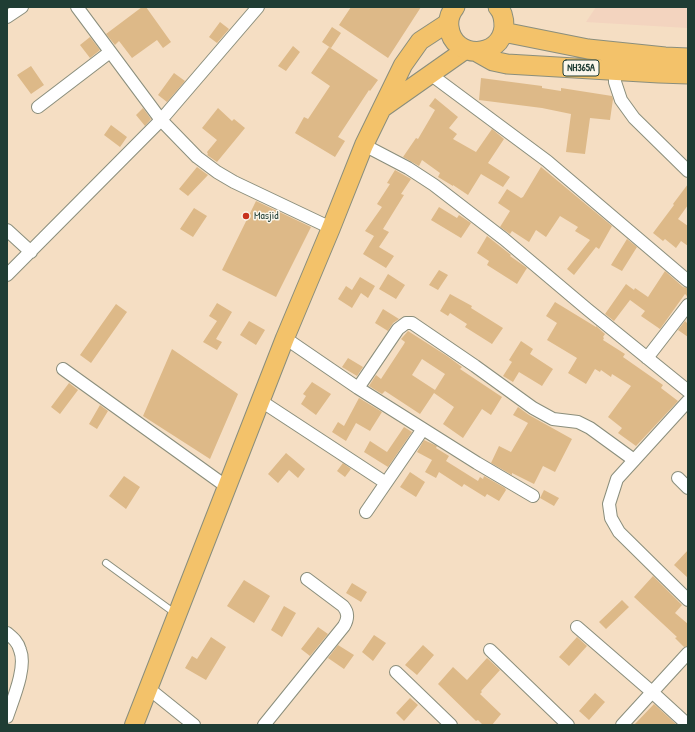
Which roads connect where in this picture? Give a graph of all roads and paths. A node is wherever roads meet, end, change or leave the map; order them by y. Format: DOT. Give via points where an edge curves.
graph roads {
  1 [pos="22,7"];
  2 [pos="77,7"];
  3 [pos="258,7"];
  4 [pos="498,7"];
  5 [pos="452,14"];
  6 [pos="7,17"];
  7 [pos="503,32"];
  8 [pos="471,51"];
  9 [pos="110,52"];
  10 [pos="688,58"];
  11 [pos="615,70"];
  12 [pos="430,74"];
  13 [pos="688,74"];
  14 [pos="38,107"];
  15 [pos="381,109"];
  16 [pos="161,120"];
  17 [pos="364,145"];
  18 [pos="688,171"];
  19 [pos="331,228"];
  20 [pos="7,230"];
  21 [pos="31,252"];
  22 [pos="7,275"];
  23 [pos="688,281"];
  24 [pos="688,305"];
  25 [pos="285,338"];
  26 [pos="647,358"];
  27 [pos="63,369"];
  28 [pos="358,388"];
  29 [pos="688,391"];
  30 [pos="261,401"];
  31 [pos="688,401"];
  32 [pos="423,429"];
  33 [pos="634,460"];
  34 [pos="678,478"];
  35 [pos="386,483"];
  36 [pos="227,487"];
  37 [pos="688,488"];
  38 [pos="533,496"];
  39 [pos="366,512"];
  40 [pos="106,563"];
  41 [pos="307,579"];
  42 [pos="688,600"];
  43 [pos="177,615"];
  44 [pos="577,627"];
  45 [pos="7,632"];
  46 [pos="490,650"];
  47 [pos="688,654"];
  48 [pos="396,672"];
  49 [pos="148,688"];
  50 [pos="652,692"];
  51 [pos="7,717"];
  52 [pos="134,725"];
  53 [pos="194,725"];
  54 [pos="264,725"];
  55 [pos="451,725"];
  56 [pos="568,725"];
  57 [pos="622,725"];
  58 [pos="688,725"];
  1 -- 6 [label="street"];
  2 -- 9 [label="street"];
  3 -- 16 [label="street"];
  4 -- 7 [label="highway" via="504,21"];
  5 -- 8 [label="highway, NH365A" via="450,33 456,43"];
  5 -- 15 [label="main road" via="420,41 403,66"];
  7 -- 8 [label="highway" via="498,42 488,50"];
  7 -- 10 [label="highway, NH365A" via="588,49"];
  8 -- 11 [label="highway, NH365A" via="507,64"];
  8 -- 12 [label="main road"];
  9 -- 14 [label="street"];
  9 -- 16 [label="street"];
  11 -- 13 [label="highway, NH365A"];
  11 -- 18 [label="street" via="615,82 621,100 634,118"];
  12 -- 15 [label="main road"];
  12 -- 23 [label="street" via="547,161"];
  15 -- 17 [label="main road"];
  16 -- 19 [label="street" via="197,157 217,172"];
  16 -- 21 [label="street"];
  17 -- 19 [label="main road"];
  17 -- 26 [label="street" via="434,185 504,238"];
  19 -- 25 [label="main road"];
  20 -- 21 [label="street"];
  21 -- 22 [label="street"];
  24 -- 26 [label="street"];
  25 -- 28 [label="street"];
  25 -- 30 [label="main road"];
  26 -- 29 [label="street"];
  27 -- 36 [label="street"];
  28 -- 32 [label="street"];
  28 -- 33 [label="street" via="398,329 406,323 412,324 533,408 553,419 578,422 590,428"];
  30 -- 35 [label="street"];
  30 -- 36 [label="main road"];
  31 -- 33 [label="street"];
  32 -- 35 [label="street"];
  32 -- 38 [label="street"];
  33 -- 42 [label="street" via="615,484 609,504 611,518 620,532"];
  34 -- 37 [label="street"];
  35 -- 39 [label="street"];
  36 -- 43 [label="main road"];
  40 -- 43 [label="lane"];
  41 -- 54 [label="street" via="343,606 348,615 347,620"];
  43 -- 49 [label="main road"];
  44 -- 50 [label="street"];
  45 -- 51 [label="street" via="21,651 22,666"];
  46 -- 56 [label="street"];
  47 -- 50 [label="street"];
  48 -- 55 [label="street"];
  49 -- 52 [label="main road"];
  49 -- 53 [label="street"];
  50 -- 57 [label="street"];
  50 -- 58 [label="street"];
}
